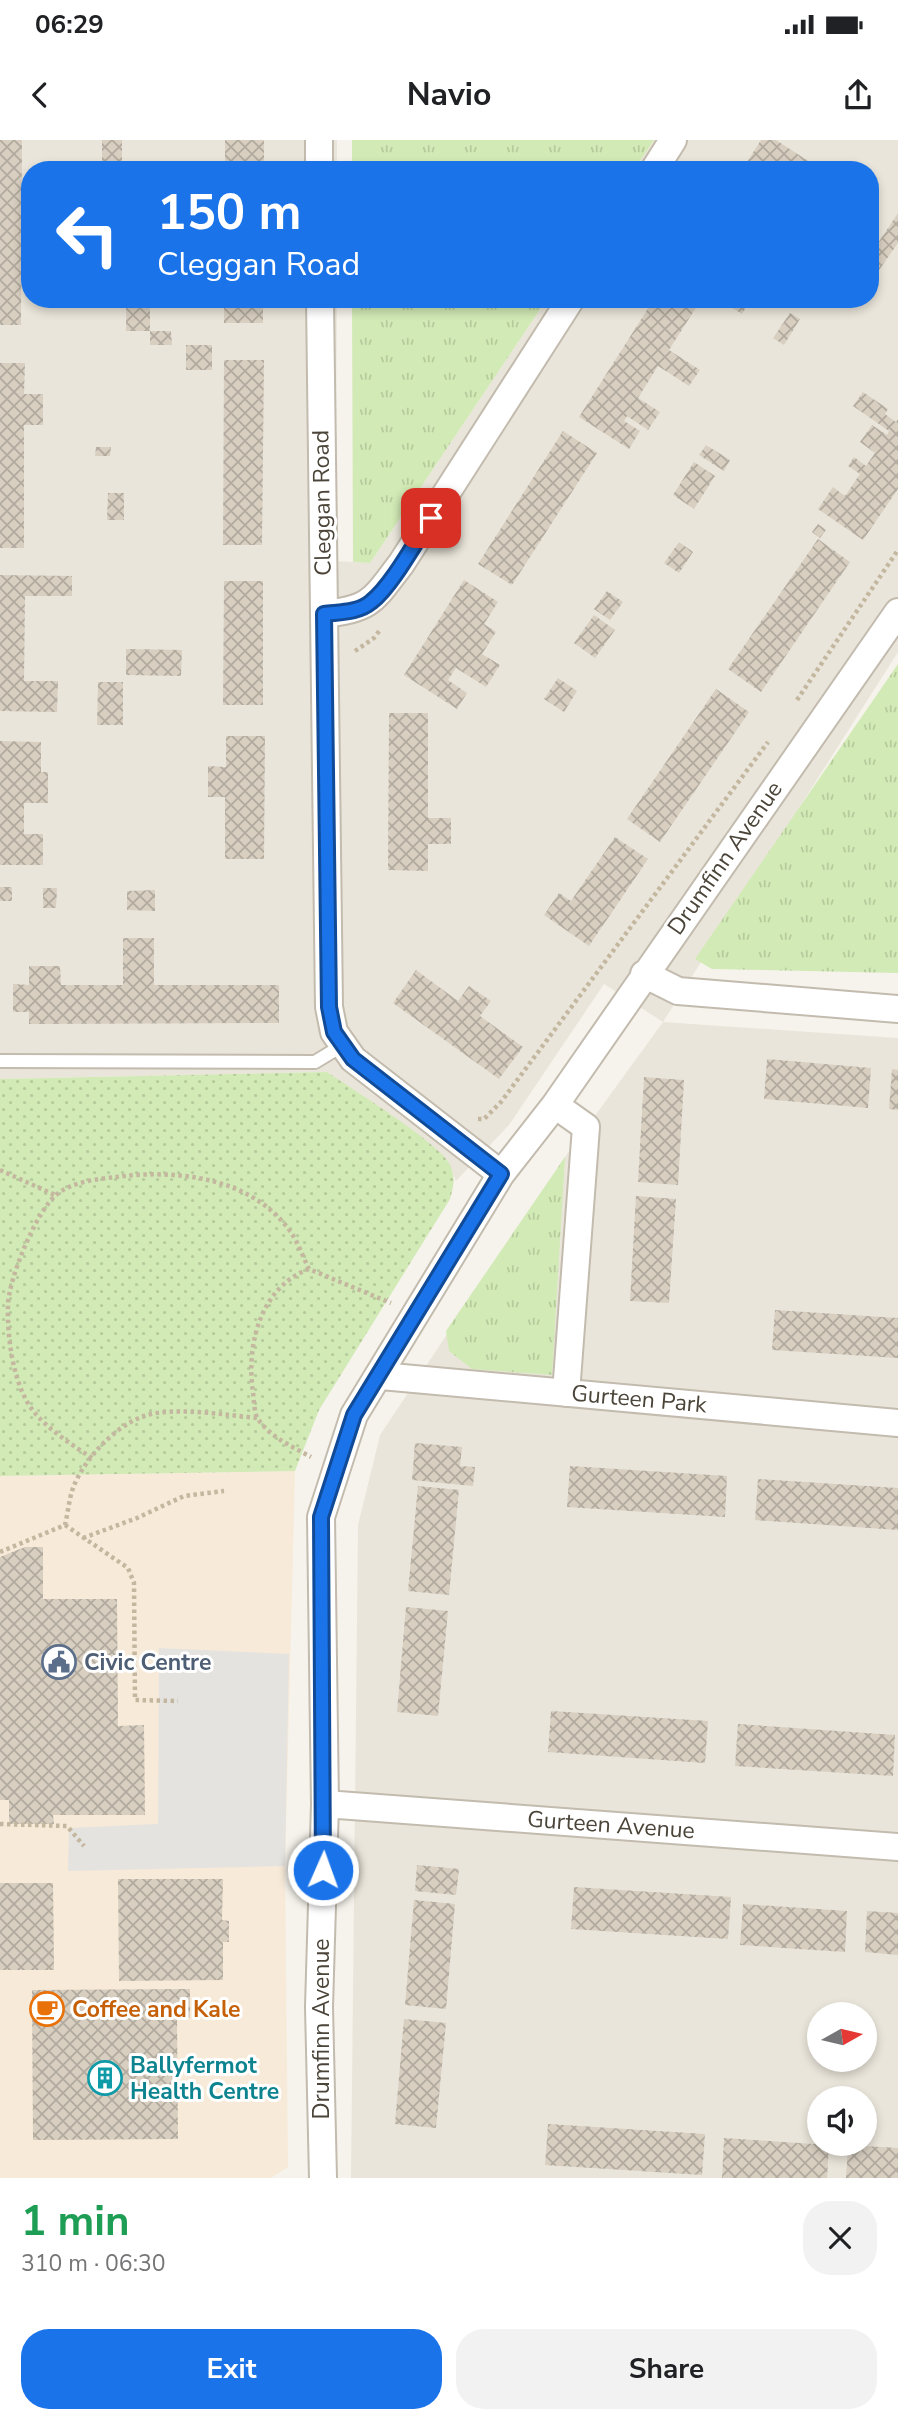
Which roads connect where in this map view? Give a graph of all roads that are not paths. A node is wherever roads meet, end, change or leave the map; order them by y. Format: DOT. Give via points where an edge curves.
graph roads {
  1 [pos="319,140"];
  2 [pos="673,140"];
  3 [pos="319,161"];
  4 [pos="660,161"];
  5 [pos="320,308"];
  6 [pos="565,308"];
  7 [pos="898,612"];
  8 [pos="324,614"];
  9 [pos="644,974"];
  10 [pos="898,1009"];
  11 [pos="343,1045"];
  12 [pos="0,1061"];
  13 [pos="555,1105"];
  14 [pos="501,1174"];
  15 [pos="381,1376"];
  16 [pos="566,1393"];
  17 [pos="898,1423"];
  18 [pos="325,1804"];
  19 [pos="898,1847"];
  20 [pos="323,2178"];
  1 -- 3 [label="street"];
  2 -- 4 [label="street"];
  5 -- 8 [label="street, Cleggan Road"];
  6 -- 8 [label="street" via="386,583 371,602 353,611"];
  7 -- 9 [label="street, Drumfinn Avenue"];
  8 -- 11 [label="street, Cleggan Road" via="329,1007 334,1032"];
  9 -- 10 [label="street" via="678,991"];
  9 -- 13 [label="street, Drumfinn Avenue"];
  11 -- 12 [label="lane" via="315,1062"];
  11 -- 14 [label="street, Cleggan Road" via="353,1059"];
  13 -- 14 [label="street, Drumfinn Avenue"];
  13 -- 16 [label="street" via="586,1127"];
  14 -- 15 [label="street, Drumfinn Avenue"];
  15 -- 16 [label="street, Gurteen Park"];
  15 -- 18 [label="street, Drumfinn Avenue" via="354,1415 321,1517"];
  16 -- 17 [label="street, Gurteen Park"];
  18 -- 19 [label="street, Gurteen Avenue"];
  18 -- 20 [label="street, Drumfinn Avenue" via="319,2007"];
}
